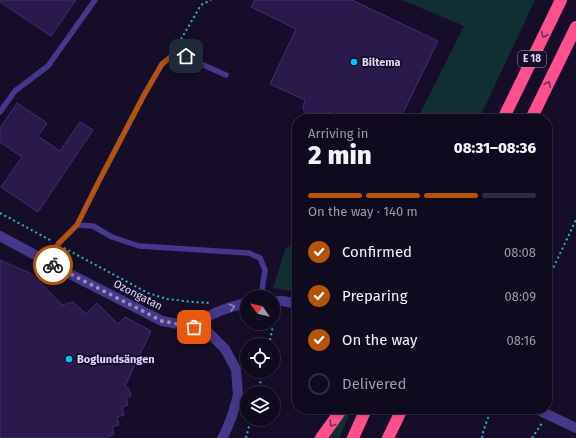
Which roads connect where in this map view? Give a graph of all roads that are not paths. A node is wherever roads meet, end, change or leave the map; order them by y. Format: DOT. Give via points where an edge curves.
graph roads {
  1 [pos="95,0"];
  2 [pos="561,0"];
  3 [pos="576,27"];
  4 [pos="226,75"];
  5 [pos="0,112"];
  6 [pos="505,114"];
  7 [pos="533,114"];
  8 [pos="77,225"];
  9 [pos="0,236"];
  10 [pos="47,261"];
  11 [pos="261,290"];
  12 [pos="280,302"];
  13 [pos="292,303"];
  14 [pos="240,304"];
  15 [pos="194,327"];
  16 [pos="338,414"];
  17 [pos="364,414"];
  18 [pos="400,414"];
  19 [pos="547,414"];
  20 [pos="396,421"];
  21 [pos="576,428"];
  22 [pos="222,438"];
  23 [pos="321,438"];
  24 [pos="353,438"];
  25 [pos="388,438"];
  26 [pos="392,438"];
  1 -- 5 [label="lane" via="48,66 15,91"];
  2 -- 6 [label="highway, E 18, one-way"];
  7 -- 3 [label="highway, E 18, one-way"];
  4 -- 8 [label="lane" via="186,56 172,56 162,64"];
  8 -- 10 [label="lane" via="57,244"];
  8 -- 11 [label="lane" via="93,226 112,237 139,246 249,253 260,258 265,270"];
  9 -- 10 [label="street, Ozongatan"];
  10 -- 15 [label="street, Ozongatan" via="162,321"];
  12 -- 13 [label="street"];
  15 -- 14 [label="street, one-way" via="201,320"];
  15 -- 22 [label="street, Ozongatan" via="209,332 225,349 236,369 238,395"];
  16 -- 23 [label="highway, one-way"];
  17 -- 24 [label="highway"];
  18 -- 20 [label="highway"];
  19 -- 21 [label="street"];
  20 -- 25 [label="highway"];
  20 -- 26 [label="highway"];
}
